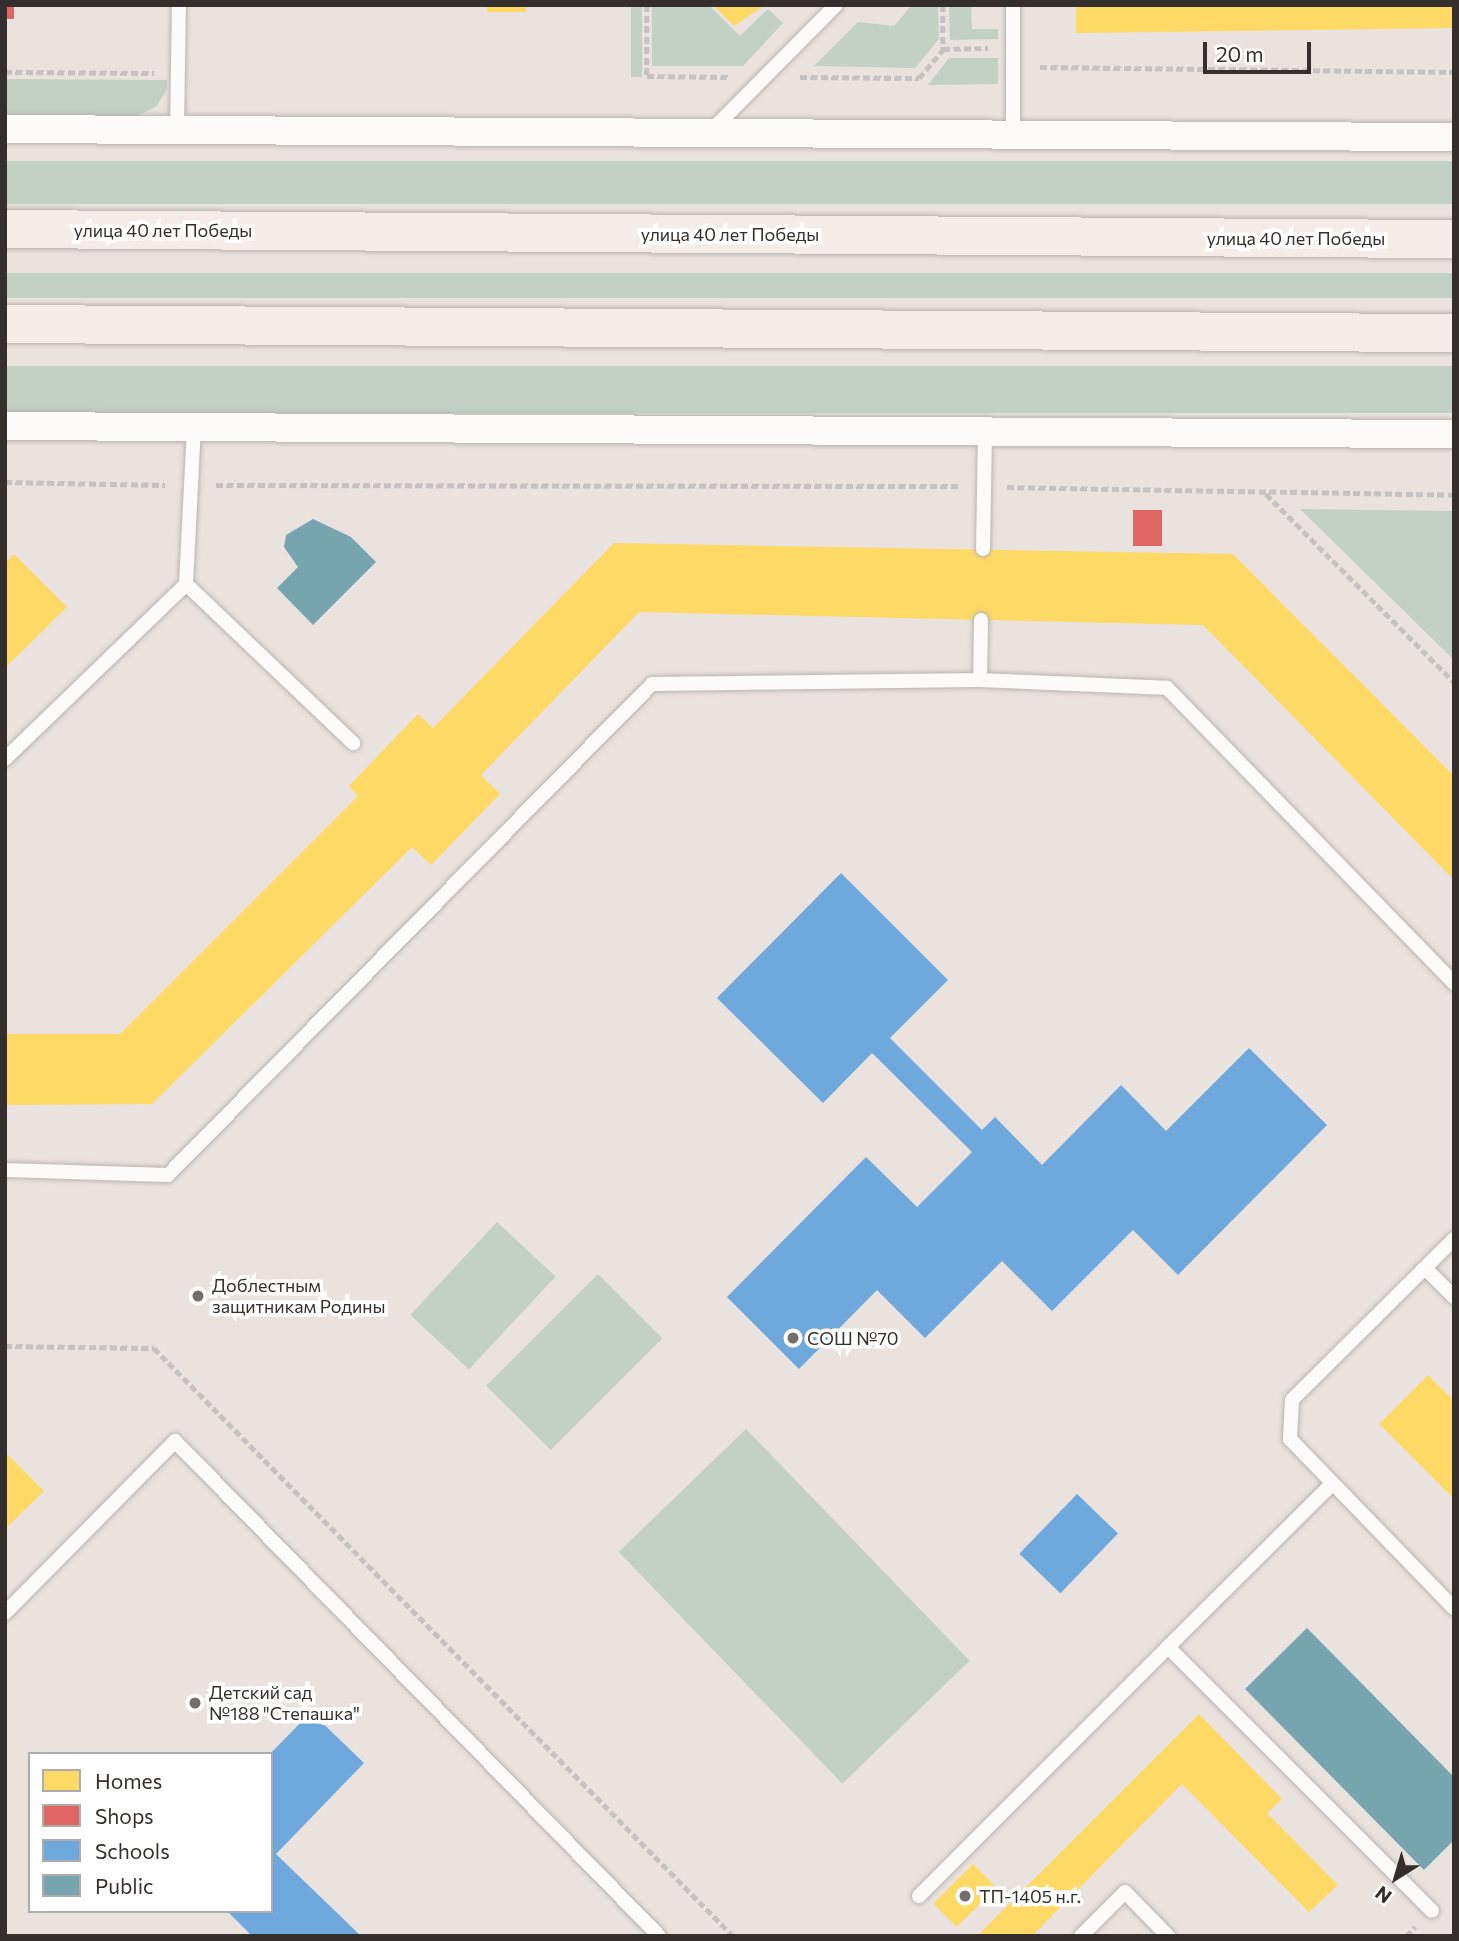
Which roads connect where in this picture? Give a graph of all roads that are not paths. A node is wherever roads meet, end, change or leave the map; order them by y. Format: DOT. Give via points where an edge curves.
graph roads {
  1 [pos="179,5"];
  2 [pos="836,5"];
  3 [pos="1013,5"];
  4 [pos="5,129"];
  5 [pos="177,129"];
  6 [pos="710,132"];
  7 [pos="1013,134"];
  8 [pos="1454,137"];
  9 [pos="5,229"];
  10 [pos="1454,239"];
  11 [pos="5,324"];
  12 [pos="1454,333"];
  13 [pos="5,426"];
  14 [pos="194,427"];
  15 [pos="985,431"];
  16 [pos="1454,434"];
  17 [pos="984,549"];
  18 [pos="186,584"];
  19 [pos="981,620"];
  20 [pos="980,681"];
  21 [pos="353,743"];
  22 [pos="5,759"];
  23 [pos="1454,983"];
  24 [pos="5,1170"];
  25 [pos="1454,1239"];
  26 [pos="1425,1268"];
  27 [pos="1454,1297"];
  28 [pos="1332,1484"];
  29 [pos="1454,1608"];
  30 [pos="5,1613"];
  31 [pos="1168,1647"];
  32 [pos="919,1896"];
  33 [pos="1432,1910"];
  34 [pos="659,1936"];
  35 [pos="1082,1936"];
  36 [pos="1168,1936"];
  1 -- 5 [label="lane"];
  2 -- 6 [label="lane"];
  3 -- 7 [label="lane"];
  4 -- 5 [label="street"];
  5 -- 6 [label="street"];
  6 -- 7 [label="street"];
  7 -- 8 [label="street"];
  9 -- 10 [label="main road, улица 40 лет Победы"];
  11 -- 12 [label="main road"];
  13 -- 14 [label="street"];
  14 -- 15 [label="street"];
  14 -- 18 [label="lane"];
  15 -- 16 [label="street"];
  15 -- 17 [label="lane"];
  18 -- 21 [label="lane"];
  18 -- 22 [label="lane"];
  19 -- 20 [label="lane"];
  20 -- 23 [label="lane" via="1167,688"];
  20 -- 24 [label="lane" via="652,684 168,1175"];
  25 -- 26 [label="lane"];
  26 -- 27 [label="lane"];
  26 -- 28 [label="lane" via="1293,1400 1290,1439"];
  28 -- 29 [label="lane"];
  28 -- 31 [label="lane"];
  30 -- 34 [label="lane" via="175,1441"];
  31 -- 32 [label="lane"];
  31 -- 33 [label="lane"];
  35 -- 36 [label="lane" via="1125,1892"];
}
